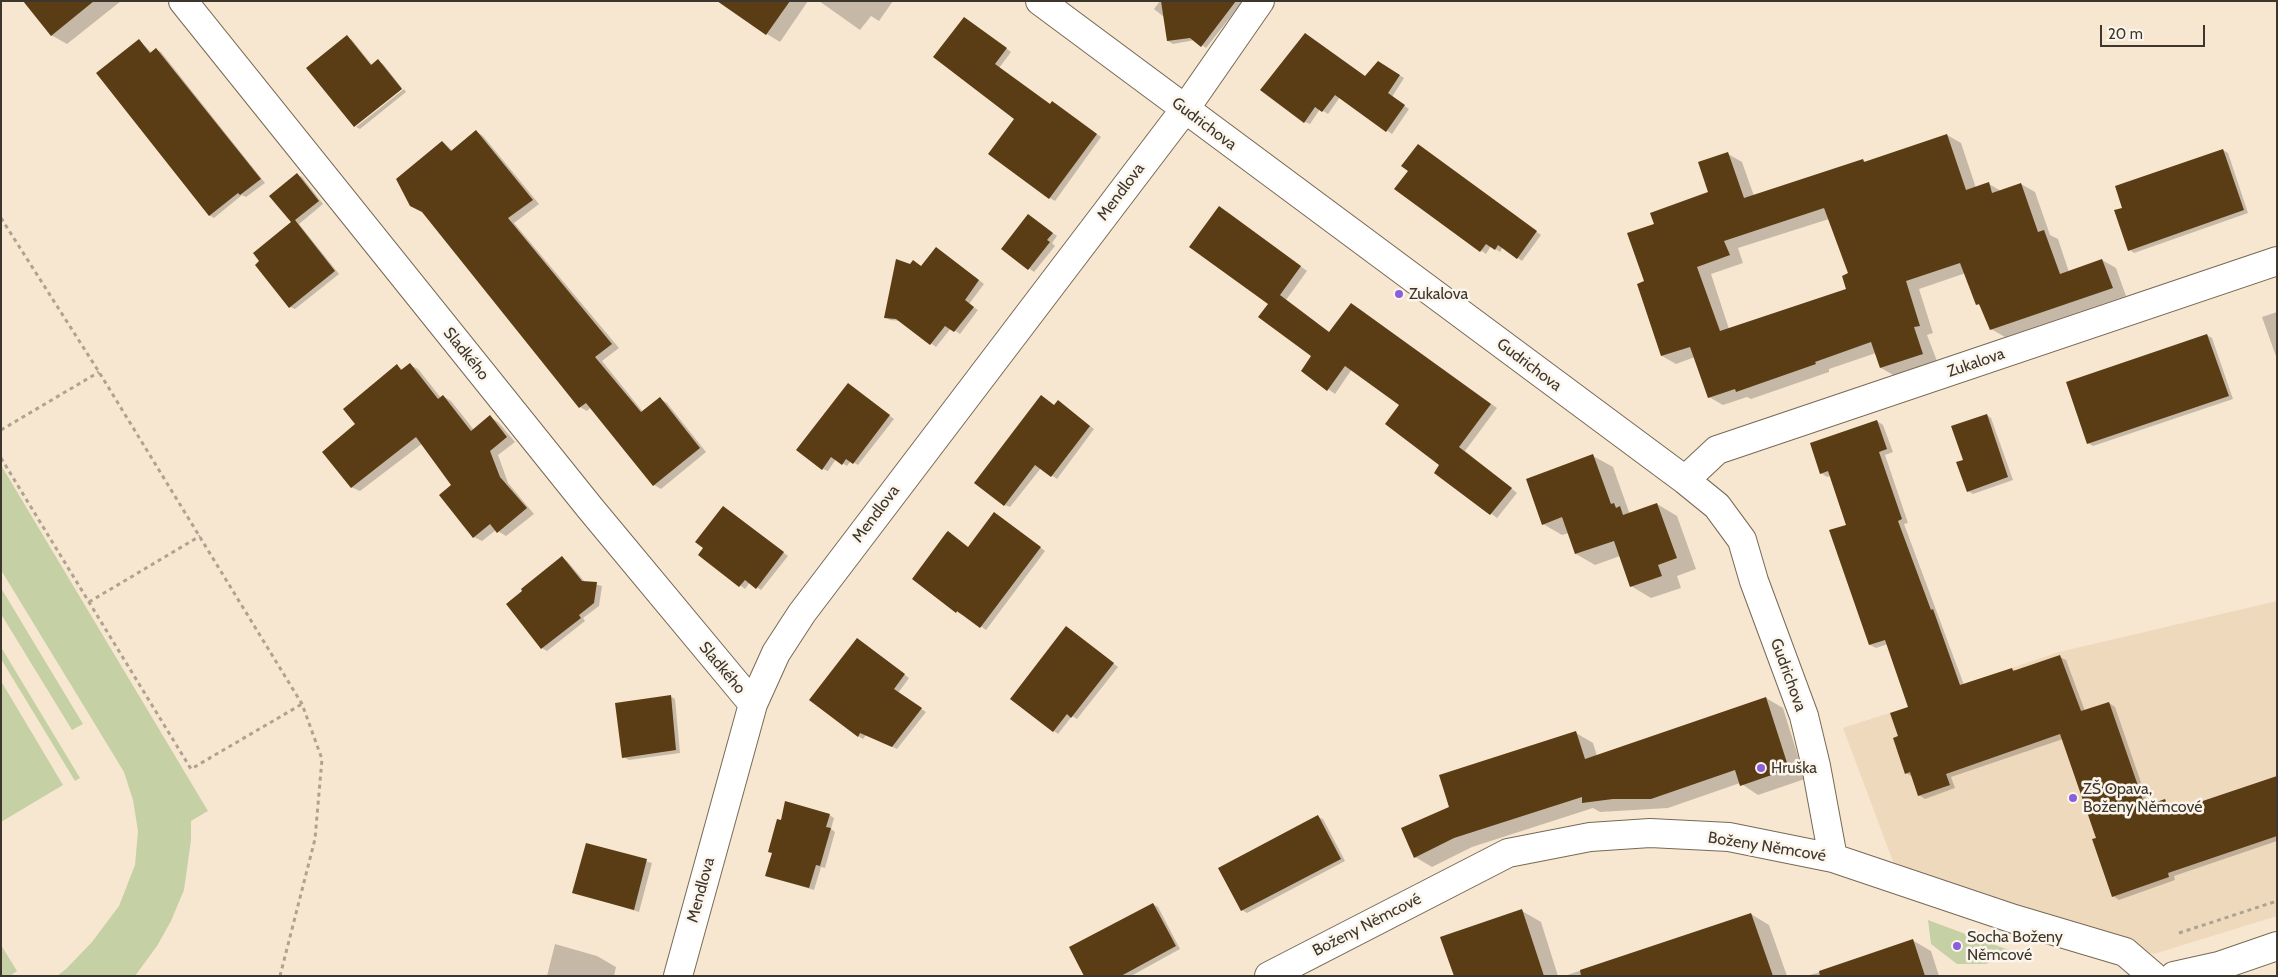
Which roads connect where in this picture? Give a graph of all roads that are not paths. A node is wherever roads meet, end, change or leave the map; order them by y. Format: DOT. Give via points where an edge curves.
graph roads {
  1 [pos="183,1"];
  2 [pos="1040,1"];
  3 [pos="1260,1"];
  4 [pos="1184,110"];
  5 [pos="2277,261"];
  6 [pos="1685,480"];
  7 [pos="753,704"];
  8 [pos="1833,858"];
  9 [pos="2277,946"];
  10 [pos="678,976"];
  11 [pos="1269,976"];
  12 [pos="2153,976"];
  13 [pos="2174,976"];
  1 -- 7 [label="street, Sladkého" via="590,508"];
  2 -- 4 [label="street, Gudrichova"];
  3 -- 4 [label="street, Mendlova"];
  4 -- 6 [label="street, Gudrichova"];
  4 -- 7 [label="street, Mendlova" via="802,613 776,653"];
  5 -- 6 [label="street, Zukalova" via="1717,450"];
  6 -- 8 [label="street, Gudrichova" via="1717,506 1742,540 1804,716"];
  7 -- 10 [label="street, Mendlova"];
  8 -- 11 [label="street, Boženy Němcové" via="1729,838 1650,833 1590,837 1508,853"];
  8 -- 12 [label="street, Boženy Němcové" via="2014,919 2125,952"];
  9 -- 13 [label="street" via="2219,966"];
}
